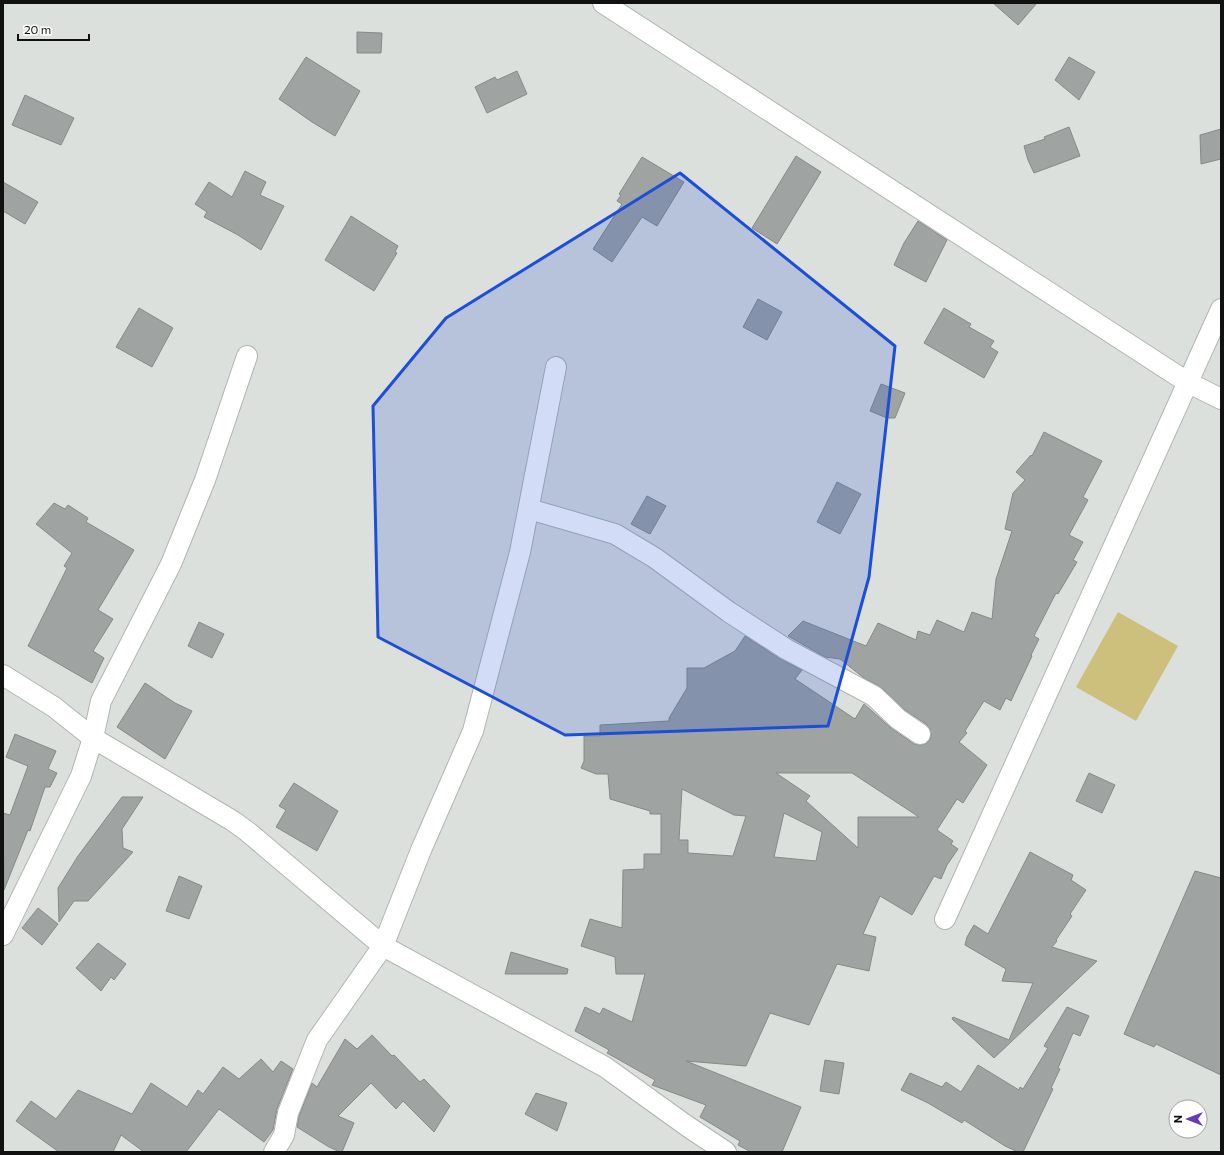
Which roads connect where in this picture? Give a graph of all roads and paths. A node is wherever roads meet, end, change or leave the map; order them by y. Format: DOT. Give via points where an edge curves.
graph roads {
  1 [pos="603,3"];
  2 [pos="1221,309"];
  3 [pos="247,356"];
  4 [pos="556,367"];
  5 [pos="1187,382"];
  6 [pos="1221,399"];
  7 [pos="529,509"];
  8 [pos="3,675"];
  9 [pos="920,734"];
  10 [pos="94,738"];
  11 [pos="945,919"];
  12 [pos="3,935"];
  13 [pos="383,946"];
  14 [pos="274,1152"];
  15 [pos="726,1152"];
  1 -- 5 [label="street"];
  2 -- 5 [label="street"];
  3 -- 10 [label="street" via="202,487 171,564 101,701"];
  4 -- 7 [label="street"];
  5 -- 6 [label="street"];
  5 -- 11 [label="street"];
  7 -- 9 [label="street" via="615,534 655,558 728,612 786,650 874,696 898,719"];
  7 -- 13 [label="street" via="473,730"];
  8 -- 10 [label="street" via="54,707"];
  10 -- 12 [label="street" via="81,776"];
  10 -- 13 [label="street" via="233,821"];
  13 -- 14 [label="street" via="317,1040 288,1112 284,1135"];
  13 -- 15 [label="street" via="605,1067"];
}
